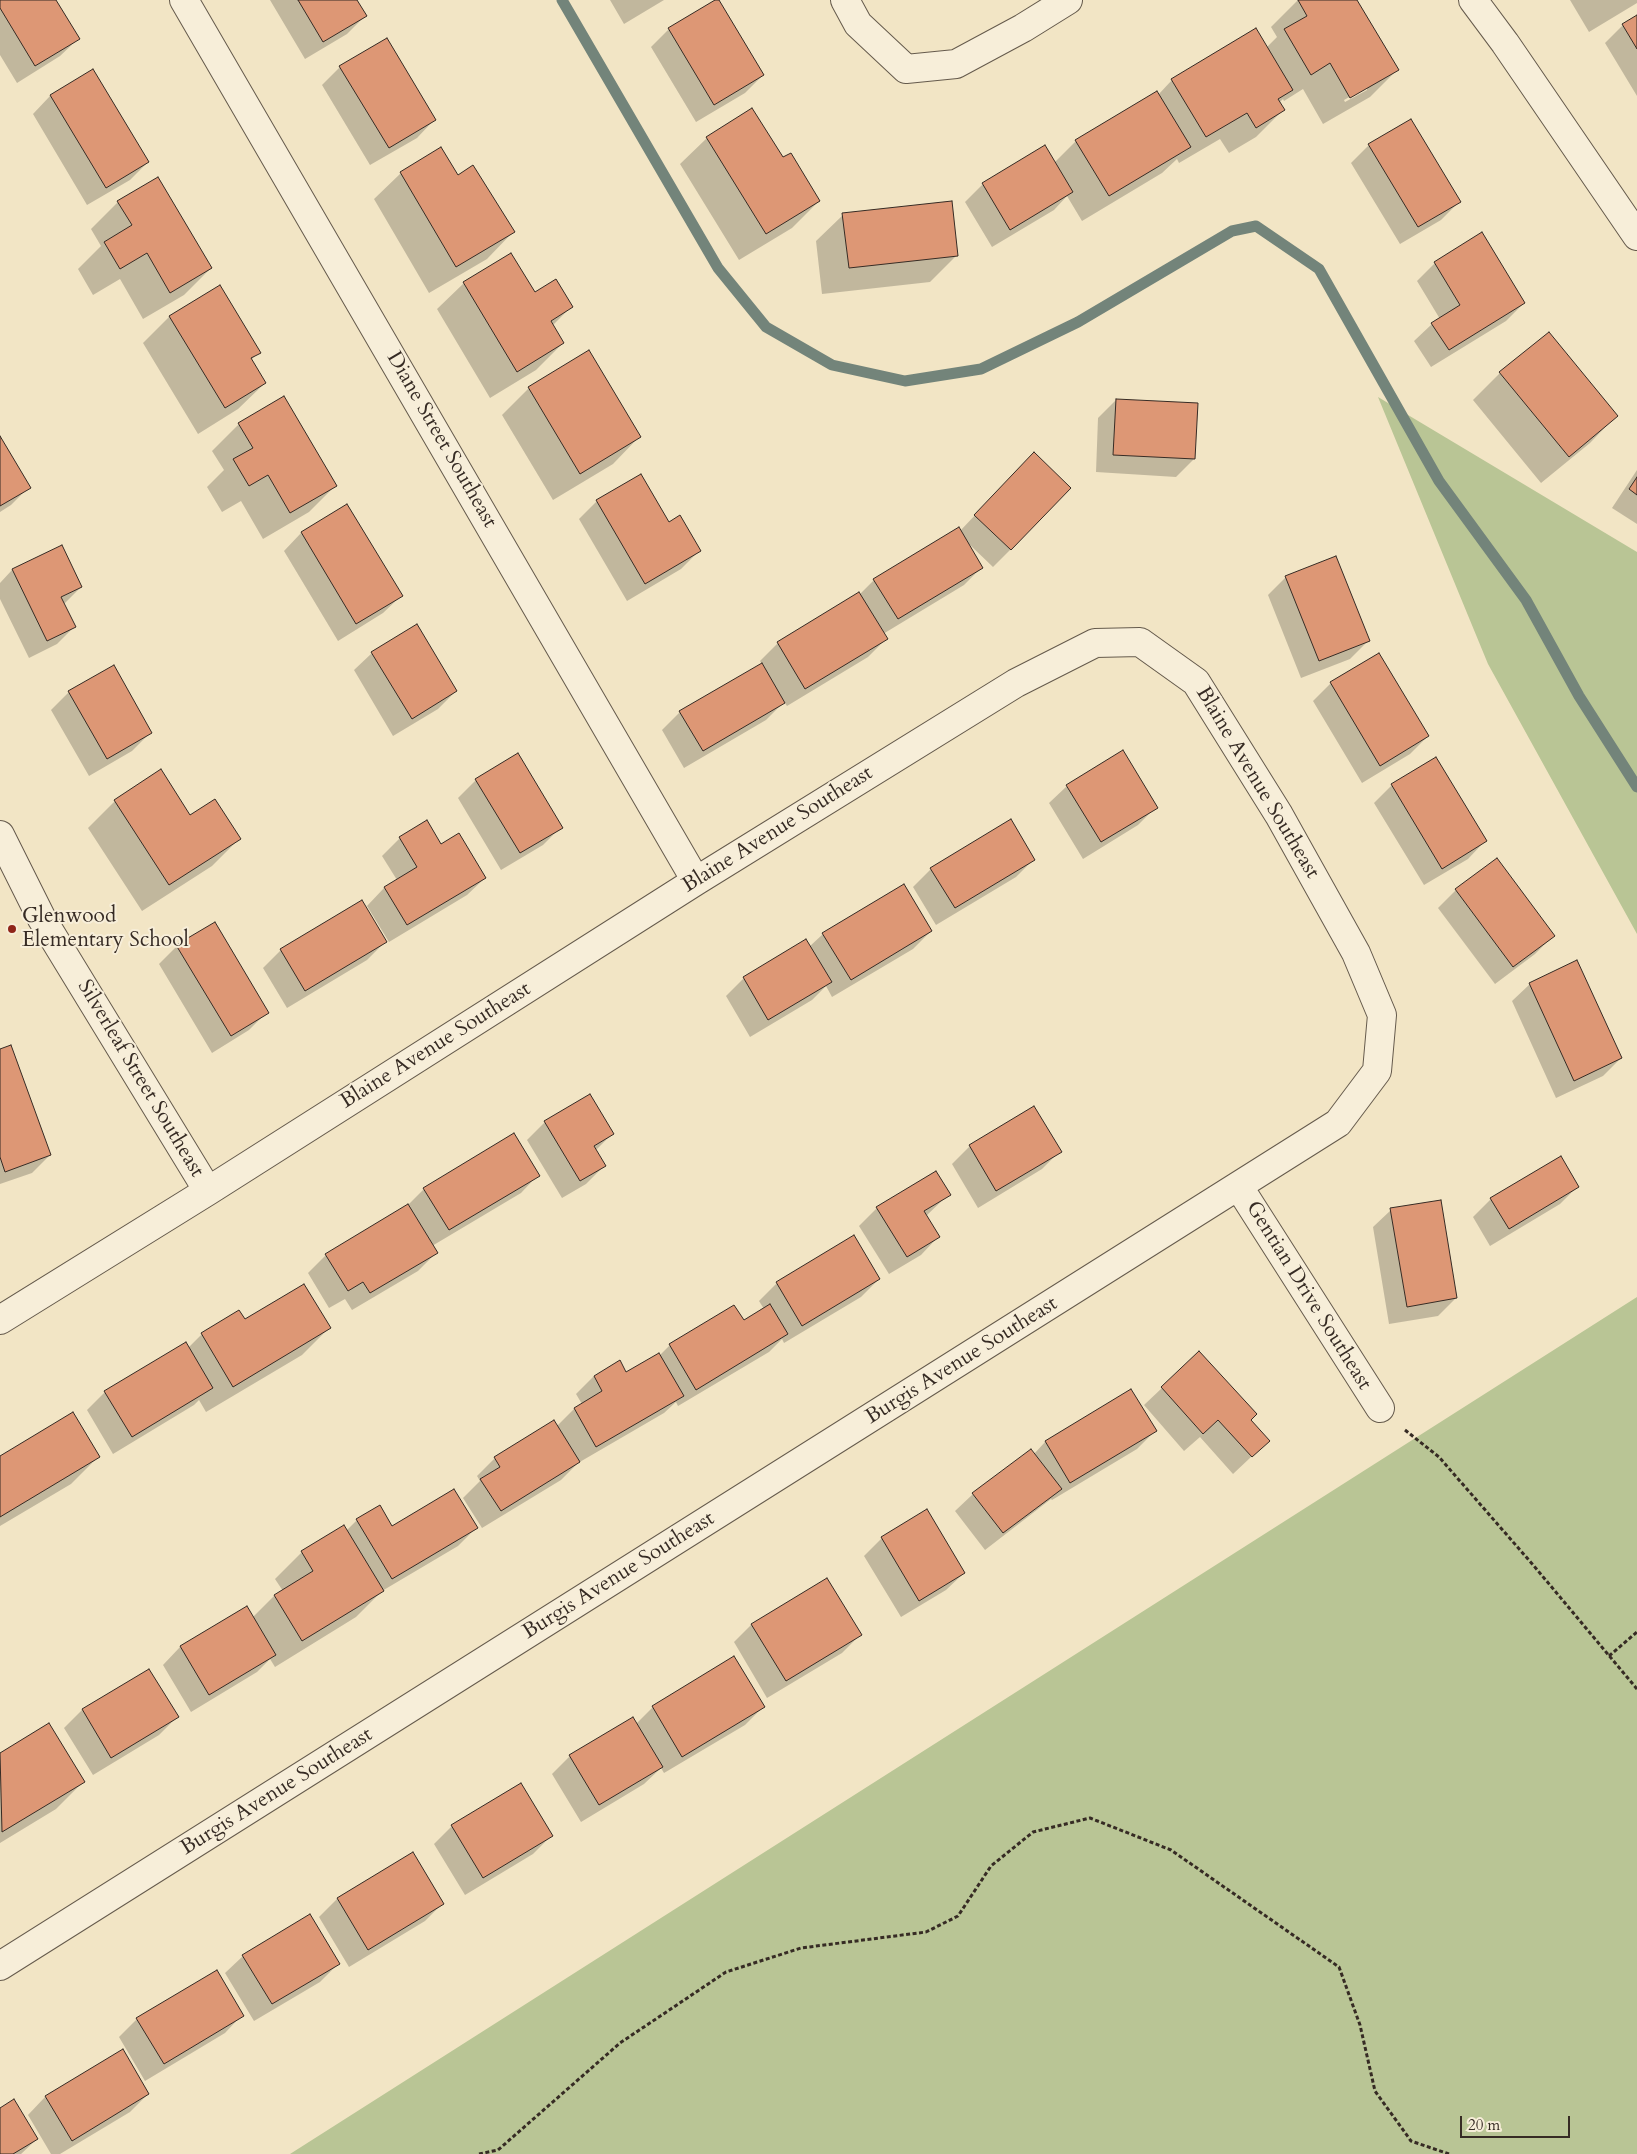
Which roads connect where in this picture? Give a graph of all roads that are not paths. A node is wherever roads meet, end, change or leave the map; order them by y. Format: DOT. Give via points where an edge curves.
graph roads {
  1 [pos="184,0"];
  2 [pos="845,0"];
  3 [pos="1068,0"];
  4 [pos="1474,0"];
  5 [pos="1637,236"];
  6 [pos="0,835"];
  7 [pos="696,881"];
  8 [pos="1377,1070"];
  9 [pos="1239,1187"];
  10 [pos="208,1191"];
  11 [pos="0,1320"];
  12 [pos="1380,1408"];
  13 [pos="0,1966"];
  1 -- 7 [label="street, Diane Street Southeast"];
  2 -- 3 [label="street" via="858,24 906,69 956,64"];
  4 -- 5 [label="street"];
  6 -- 10 [label="street, Silverleaf Street Southeast" via="42,919"];
  7 -- 8 [label="street, Blaine Avenue Southeast" via="1016,683 1095,643 1140,642 1196,682 1279,815 1352,944 1382,1015"];
  7 -- 10 [label="street, Blaine Avenue Southeast"];
  8 -- 9 [label="street, Gentian Drive Southeast" via="1338,1123"];
  9 -- 12 [label="street, Gentian Drive Southeast"];
  9 -- 13 [label="street, Burgis Avenue Southeast"];
  10 -- 11 [label="street, Blaine Avenue Southeast"];
}
